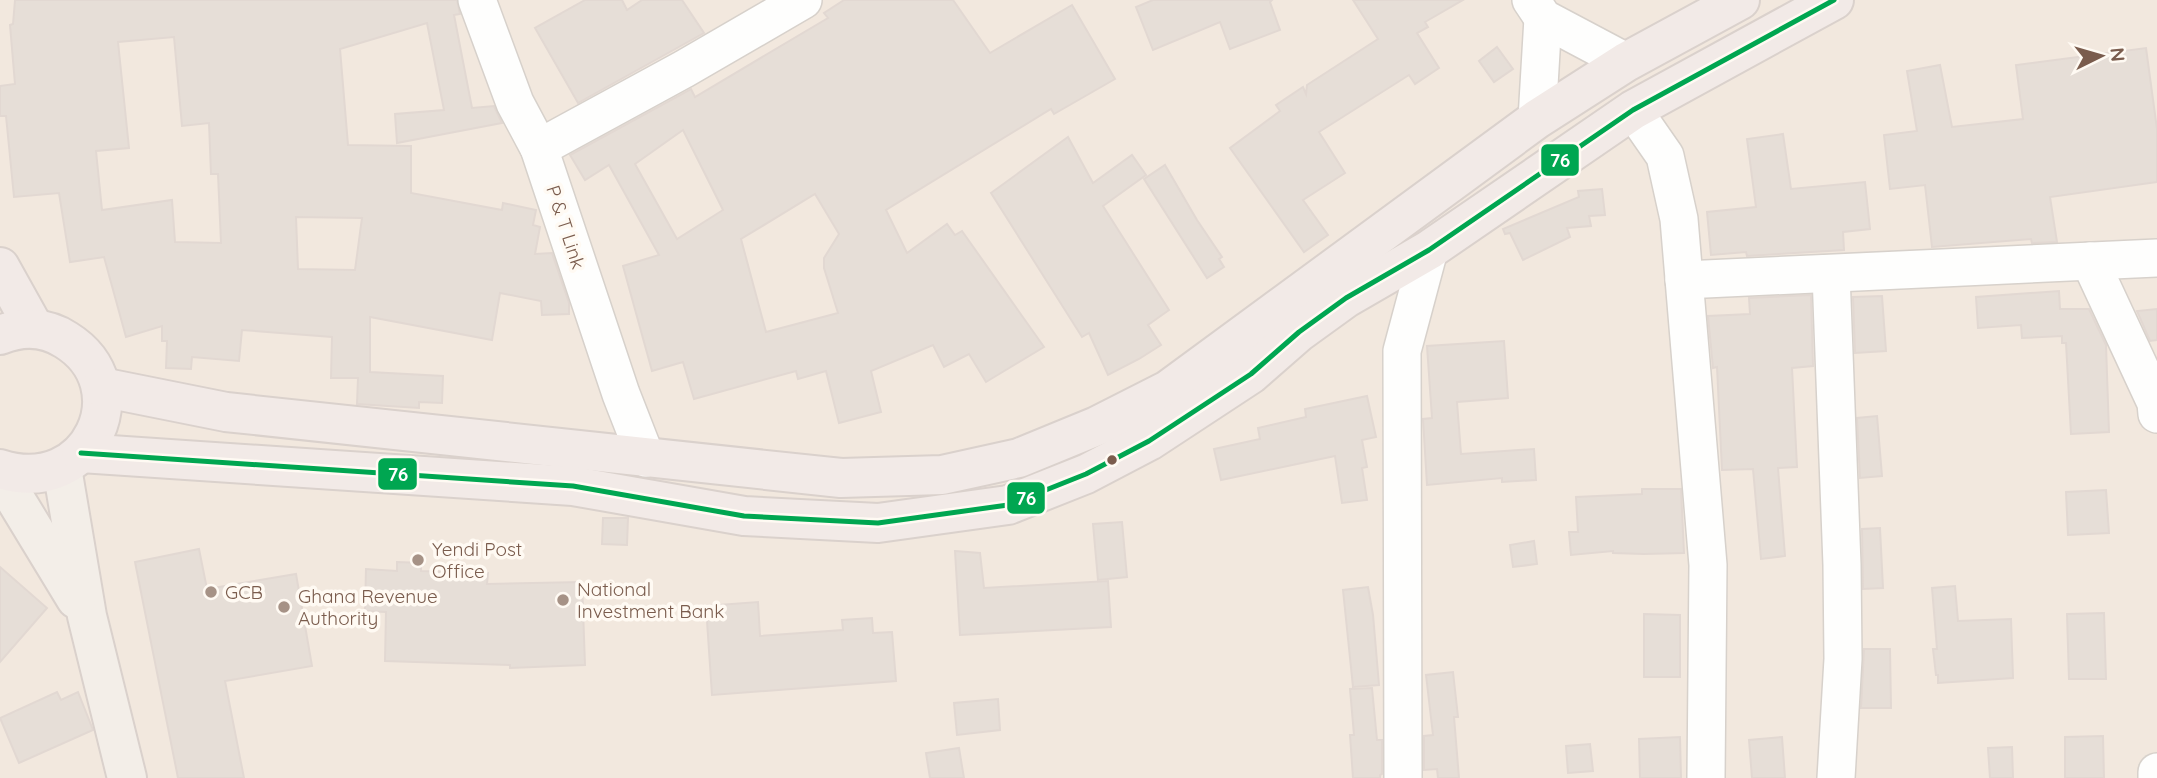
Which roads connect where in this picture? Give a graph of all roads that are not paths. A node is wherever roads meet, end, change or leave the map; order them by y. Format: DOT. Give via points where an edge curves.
graph roads {
  1 [pos="477,0"];
  2 [pos="803,0"];
  3 [pos="1740,0"];
  4 [pos="1834,0"];
  5 [pos="1537,9"];
  6 [pos="1618,67"];
  7 [pos="1633,110"];
  8 [pos="1537,119"];
  9 [pos="539,148"];
  10 [pos="1429,250"];
  11 [pos="2157,258"];
  12 [pos="2090,261"];
  13 [pos="0,267"];
  14 [pos="1831,274"];
  15 [pos="1684,280"];
  16 [pos="17,332"];
  17 [pos="100,387"];
  18 [pos="2157,414"];
  19 [pos="646,458"];
  20 [pos="72,460"];
  21 [pos="0,472"];
  22 [pos="87,616"];
  23 [pos="2157,772"];
  24 [pos="127,778"];
  25 [pos="1403,778"];
  26 [pos="1706,778"];
  27 [pos="1836,778"];
  28 [pos="2157,778"];
  1 -- 9 [label="street, P & T Link" via="515,103"];
  2 -- 9 [label="street"];
  3 -- 6 [label="highway"];
  4 -- 7 [label="highway"];
  5 -- 6 [label="street"];
  5 -- 8 [label="street"];
  6 -- 7 [label="highway"];
  6 -- 8 [label="highway"];
  7 -- 10 [label="highway"];
  7 -- 15 [label="street" via="1665,156 1679,219"];
  8 -- 19 [label="highway" via="1168,390 1019,458 942,475 841,478"];
  9 -- 19 [label="street, P & T Link"];
  10 -- 20 [label="highway" via="1346,298 1251,374 1149,441 1086,474 1008,505 878,523 771,518 573,486"];
  10 -- 25 [label="street" via="1402,351"];
  11 -- 12 [label="street"];
  12 -- 14 [label="street"];
  12 -- 18 [label="street" via="2156,402"];
  13 -- 16 [label="highway"];
  14 -- 15 [label="street"];
  14 -- 27 [label="street" via="1843,659"];
  15 -- 26 [label="street" via="1708,565"];
  16 -- 17 [label="highway" via="57,334 77,347 92,365"];
  17 -- 19 [label="highway" via="226,412"];
  17 -- 20 [label="highway" via="102,411 95,434"];
  20 -- 21 [label="highway" via="41,474"];
  20 -- 22 [label="main road"];
  21 -- 22 [label="main road"];
  22 -- 24 [label="main road"];
  23 -- 28 [label="street"];
}
